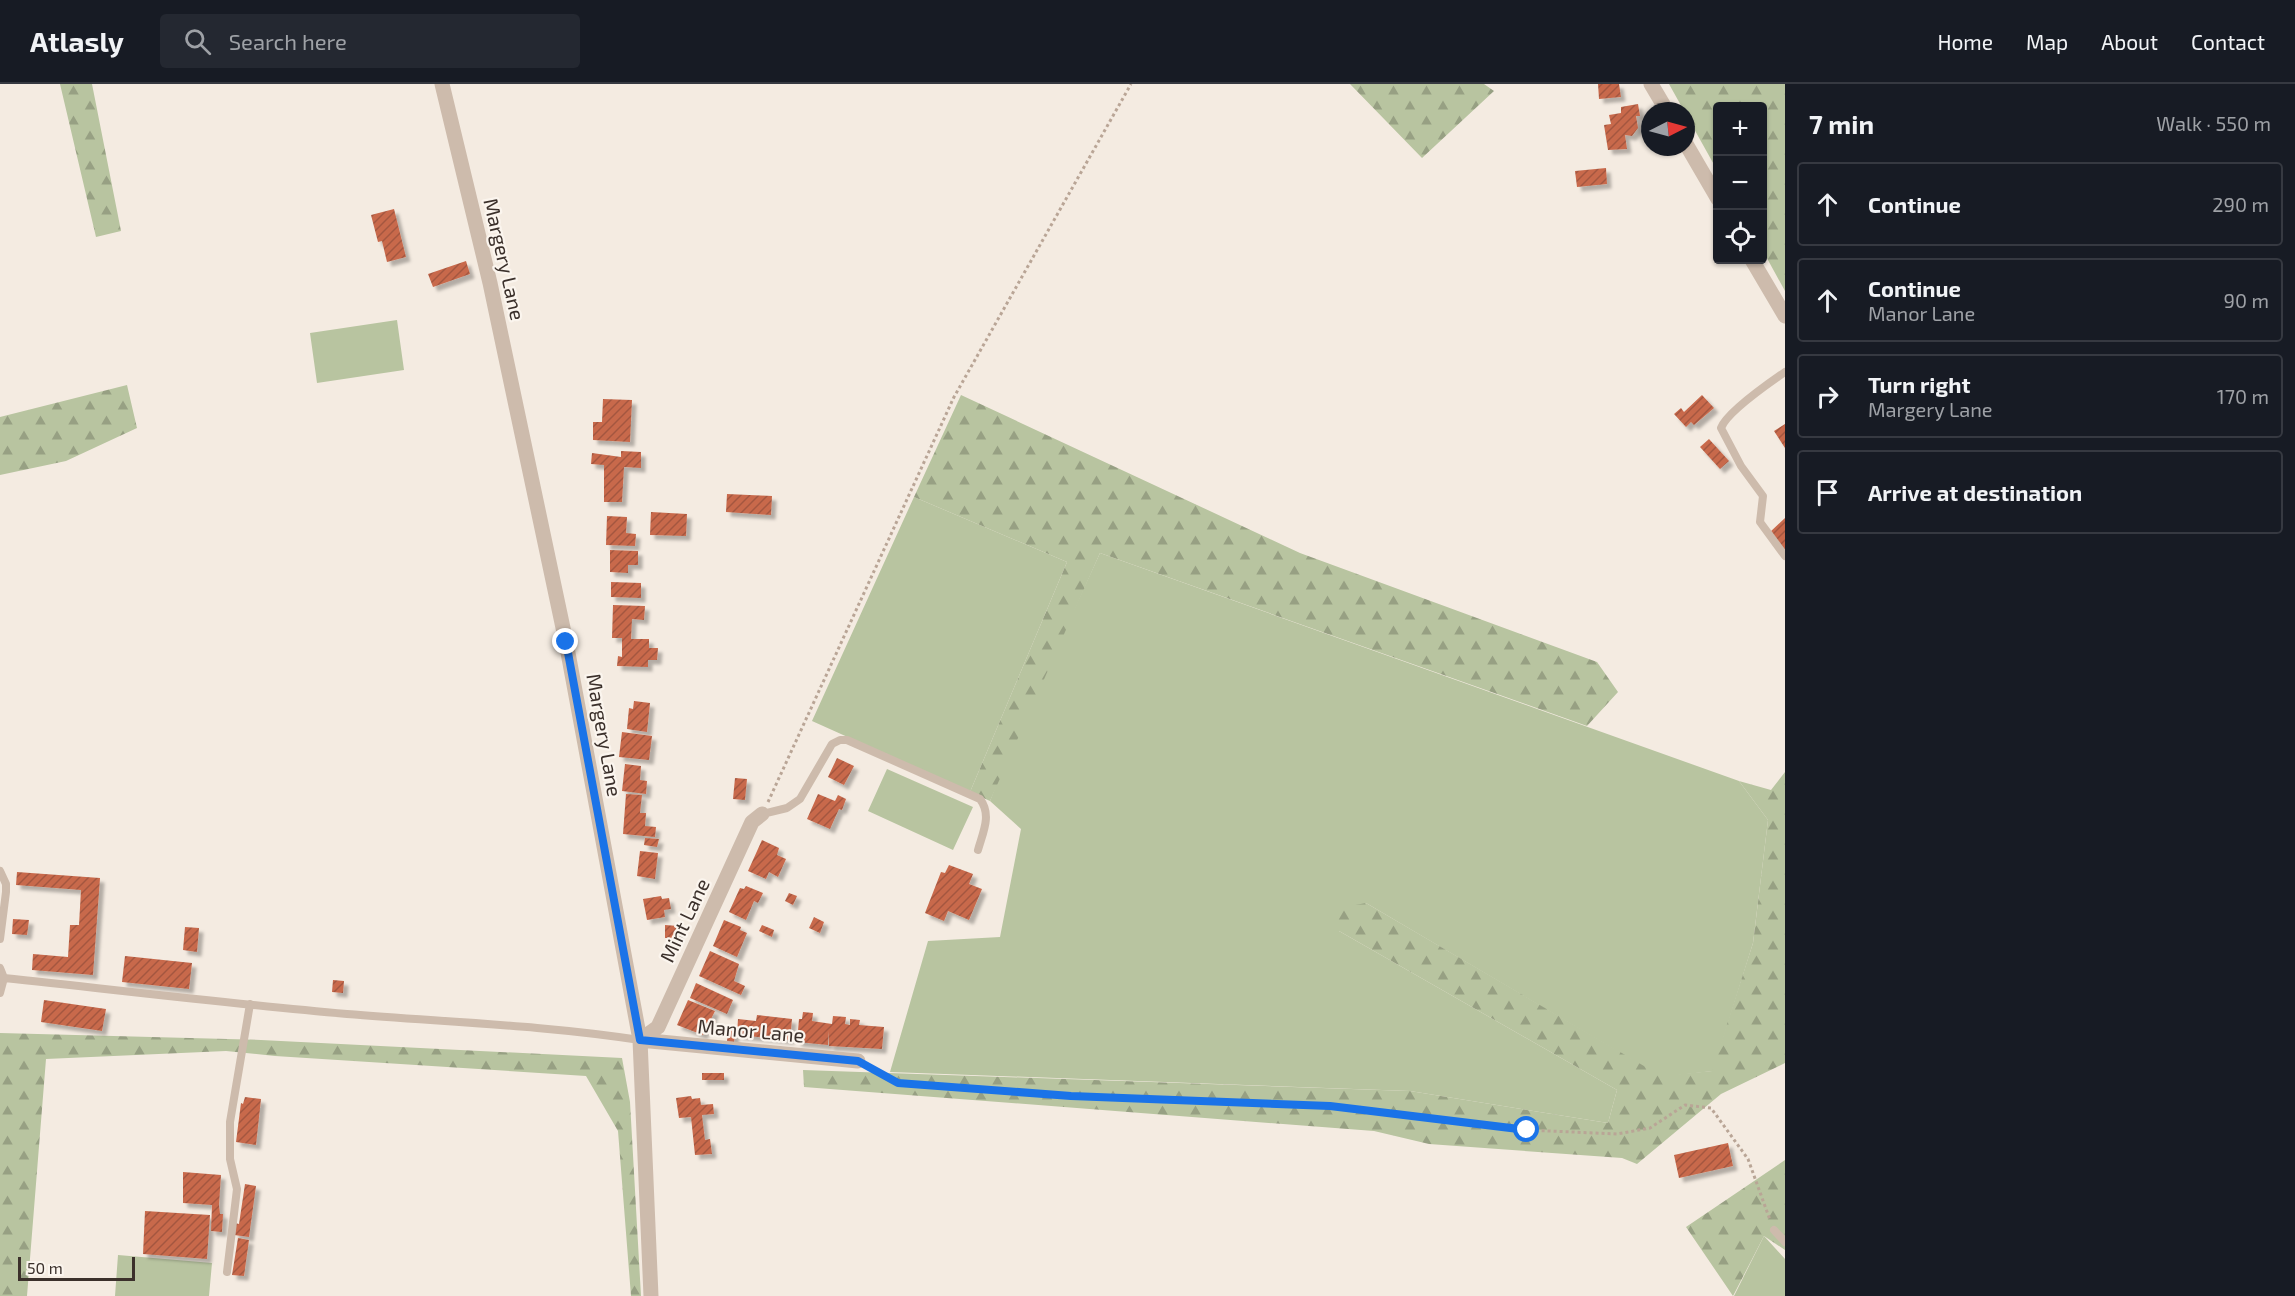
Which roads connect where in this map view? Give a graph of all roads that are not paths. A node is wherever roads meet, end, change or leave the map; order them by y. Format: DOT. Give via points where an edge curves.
graph roads {
  1 [pos="442,84"];
  2 [pos="1651,84"];
  3 [pos="1662,102"];
  4 [pos="1693,156"];
  5 [pos="1713,190"];
  6 [pos="1754,264"];
  7 [pos="1785,316"];
  8 [pos="1785,372"];
  9 [pos="1785,556"];
  10 [pos="762,814"];
  11 [pos="978,849"];
  12 [pos="0,872"];
  13 [pos="0,939"];
  14 [pos="0,968"];
  15 [pos="4,978"];
  16 [pos="0,993"];
  17 [pos="250,1004"];
  18 [pos="640,1040"];
  19 [pos="858,1061"];
  20 [pos="1774,1230"];
  21 [pos="1785,1242"];
  22 [pos="227,1272"];
  23 [pos="651,1296"];
  1 -- 18 [label="street, Margery Lane" via="490,283 562,619"];
  2 -- 3 [label="street"];
  4 -- 5 [label="street"];
  6 -- 7 [label="street"];
  8 -- 9 [label="lane" via="1734,411 1721,428 1741,466 1761,491 1760,522"];
  10 -- 11 [label="lane" via="787,808 800,799 832,744 847,740 980,799 986,806 987,817"];
  10 -- 18 [label="street, Mint Lane" via="752,822 658,1027"];
  12 -- 13 [label="lane" via="6,892"];
  14 -- 15 [label="lane"];
  15 -- 16 [label="lane"];
  15 -- 17 [label="lane"];
  17 -- 18 [label="lane"];
  17 -- 22 [label="lane" via="230,1122 230,1159 237,1188"];
  18 -- 19 [label="street, Manor Lane"];
  18 -- 23 [label="street, Margery Lane"];
  20 -- 21 [label="lane"];
}
